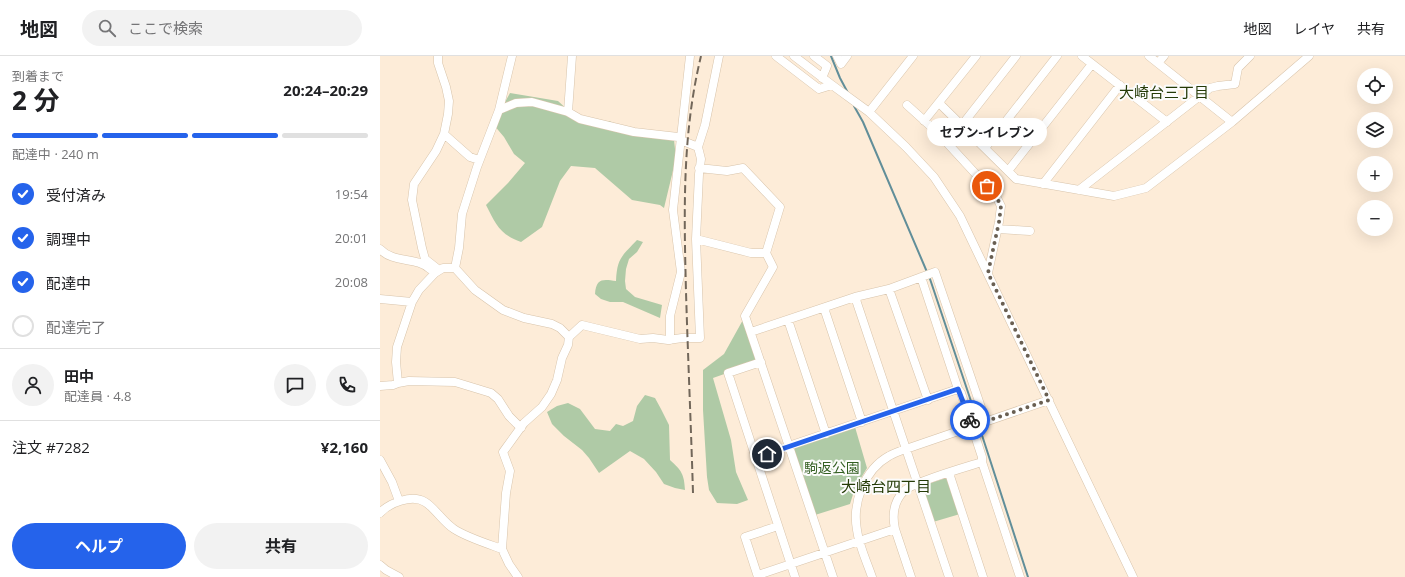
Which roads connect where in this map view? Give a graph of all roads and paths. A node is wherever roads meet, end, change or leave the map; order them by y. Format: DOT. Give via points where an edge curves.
graph roads {
  1 [pos="438,56"];
  2 [pos="512,56"];
  3 [pos="572,56"];
  4 [pos="690,56"];
  5 [pos="719,56"];
  6 [pos="776,56"];
  7 [pos="794,56"];
  8 [pos="814,56"];
  9 [pos="837,56"];
  10 [pos="847,56"];
  11 [pos="913,56"];
  12 [pos="976,56"];
  13 [pos="1016,56"];
  14 [pos="1056,56"];
  15 [pos="1082,56"];
  16 [pos="1149,56"];
  17 [pos="1164,56"];
  18 [pos="1250,56"];
  19 [pos="1309,56"];
  20 [pos="1092,64"];
  21 [pos="1158,64"];
  22 [pos="822,78"];
  23 [pos="832,85"];
  24 [pos="1120,85"];
  25 [pos="1200,96"];
  26 [pos="939,103"];
  27 [pos="907,105"];
  28 [pos="499,110"];
  29 [pos="568,112"];
  30 [pos="869,112"];
  31 [pos="924,121"];
  32 [pos="1167,122"];
  33 [pos="1232,122"];
  34 [pos="962,125"];
  35 [pos="444,134"];
  36 [pos="680,139"];
  37 [pos="698,147"];
  38 [pos="985,148"];
  39 [pos="479,160"];
  40 [pos="699,168"];
  41 [pos="1008,171"];
  42 [pos="1043,184"];
  43 [pos="1079,190"];
  44 [pos="998,229"];
  45 [pos="1030,231"];
  46 [pos="696,239"];
  47 [pos="381,253"];
  48 [pos="766,253"];
  49 [pos="455,268"];
  50 [pos="437,272"];
  51 [pos="988,273"];
  52 [pos="921,277"];
  53 [pos="889,289"];
  54 [pos="855,297"];
  55 [pos="380,299"];
  56 [pos="412,302"];
  57 [pos="824,308"];
  58 [pos="788,320"];
  59 [pos="751,332"];
  60 [pos="569,337"];
  61 [pos="670,340"];
  62 [pos="761,362"];
  63 [pos="398,383"];
  64 [pos="380,386"];
  65 [pos="958,389"];
  66 [pos="928,400"];
  67 [pos="1049,400"];
  68 [pos="893,411"];
  69 [pos="862,422"];
  70 [pos="986,422"];
  71 [pos="972,426"];
  72 [pos="521,428"];
  73 [pos="826,434"];
  74 [pos="789,446"];
  75 [pos="906,449"];
  76 [pos="756,458"];
  77 [pos="380,460"];
  78 [pos="982,462"];
  79 [pos="949,473"];
  80 [pos="917,484"];
  81 [pos="399,501"];
  82 [pos="380,513"];
  83 [pos="778,526"];
  84 [pos="895,529"];
  85 [pos="860,541"];
  86 [pos="502,549"];
  87 [pos="824,552"];
  88 [pos="791,564"];
  89 [pos="380,565"];
  90 [pos="380,569"];
  91 [pos="758,576"];
  92 [pos="389,577"];
  93 [pos="399,577"];
  94 [pos="518,577"];
  95 [pos="796,577"];
  96 [pos="833,577"];
  97 [pos="872,577"];
  98 [pos="911,577"];
  99 [pos="948,577"];
  100 [pos="983,577"];
  101 [pos="1020,577"];
  102 [pos="1133,577"];
  1 -- 35 [label="street" via="449,101"];
  2 -- 28 [label="street"];
  3 -- 29 [label="street"];
  4 -- 36 [label="street"];
  5 -- 37 [label="street"];
  6 -- 23 [label="street" via="819,89"];
  7 -- 22 [label="street"];
  8 -- 22 [label="street" via="827,66"];
  9 -- 10 [label="street" via="841,64"];
  11 -- 30 [label="street"];
  12 -- 26 [label="street"];
  13 -- 34 [label="street"];
  14 -- 38 [label="street"];
  15 -- 20 [label="street"];
  16 -- 21 [label="street"];
  17 -- 21 [label="street"];
  18 -- 25 [label="street" via="1238,68 1235,84 1210,88"];
  19 -- 33 [label="street"];
  20 -- 24 [label="street"];
  20 -- 41 [label="street"];
  21 -- 25 [label="street"];
  22 -- 23 [label="street"];
  23 -- 30 [label="street"];
  24 -- 32 [label="street"];
  24 -- 42 [label="street"];
  25 -- 32 [label="street"];
  25 -- 33 [label="street"];
  26 -- 31 [label="street"];
  26 -- 34 [label="street"];
  27 -- 31 [label="street"];
  28 -- 29 [label="street" via="516,103 532,102"];
  28 -- 39 [label="street"];
  29 -- 36 [label="street" via="580,119 634,132"];
  30 -- 51 [label="street" via="934,177 960,216"];
  31 -- 44 [label="street" via="996,196 1001,206"];
  32 -- 43 [label="street"];
  33 -- 43 [label="street" via="1146,188 1114,196"];
  34 -- 38 [label="street"];
  35 -- 39 [label="street" via="470,157"];
  35 -- 50 [label="street" via="432,158 414,184 412,194 425,259"];
  36 -- 37 [label="street"];
  36 -- 61 [label="street" via="673,210 681,272 670,316"];
  37 -- 40 [label="street" via="701,159"];
  38 -- 41 [label="street"];
  39 -- 49 [label="street" via="462,214"];
  40 -- 46 [label="street"];
  40 -- 48 [label="street" via="727,171 743,168 780,208"];
  41 -- 42 [label="street" via="1016,179"];
  42 -- 43 [label="street"];
  44 -- 45 [label="street"];
  44 -- 51 [label="street"];
  46 -- 48 [label="street" via="751,253"];
  46 -- 61 [label="street" via="700,338"];
  47 -- 50 [label="street" via="420,262"];
  48 -- 59 [label="street" via="773,267 745,316"];
  49 -- 50 [label="street" via="450,267"];
  49 -- 60 [label="street" via="475,290 503,310 552,324"];
  50 -- 56 [label="street" via="419,290"];
  51 -- 67 [label="street"];
  52 -- 53 [label="street"];
  52 -- 65 [label="street"];
  52 -- 70 [label="street" via="935,272"];
  53 -- 54 [label="street"];
  53 -- 66 [label="street"];
  54 -- 57 [label="street"];
  54 -- 68 [label="street"];
  55 -- 56 [label="street"];
  56 -- 63 [label="street" via="397,347"];
  57 -- 58 [label="street"];
  57 -- 69 [label="street"];
  58 -- 59 [label="street"];
  58 -- 73 [label="street"];
  59 -- 62 [label="street"];
  60 -- 61 [label="street" via="582,325 640,339"];
  60 -- 72 [label="street" via="551,394"];
  62 -- 74 [label="street"];
  62 -- 76 [label="street" via="728,373"];
  63 -- 64 [label="street"];
  63 -- 72 [label="street" via="455,382 491,393"];
  65 -- 66 [label="street"];
  65 -- 71 [label="street"];
  66 -- 68 [label="street"];
  67 -- 70 [label="street"];
  67 -- 102 [label="street"];
  68 -- 69 [label="street"];
  68 -- 75 [label="street"];
  69 -- 73 [label="street"];
  70 -- 71 [label="street"];
  71 -- 75 [label="street"];
  71 -- 78 [label="street"];
  72 -- 86 [label="street" via="502,452 510,471"];
  73 -- 74 [label="street"];
  74 -- 76 [label="street"];
  74 -- 87 [label="street"];
  75 -- 80 [label="street"];
  75 -- 85 [label="street" via="889,456 877,465 862,485 856,512"];
  76 -- 83 [label="street"];
  77 -- 81 [label="street"];
  78 -- 79 [label="street"];
  78 -- 101 [label="street"];
  79 -- 80 [label="street"];
  79 -- 100 [label="street"];
  80 -- 84 [label="street" via="904,490 896,503 893,512"];
  80 -- 99 [label="street"];
  81 -- 82 [label="street" via="384,508"];
  81 -- 86 [label="street" via="417,499 424,502 455,530"];
  83 -- 88 [label="street"];
  83 -- 91 [label="street" via="745,537"];
  84 -- 85 [label="street"];
  84 -- 98 [label="street"];
  85 -- 87 [label="street"];
  85 -- 97 [label="street"];
  86 -- 94 [label="street"];
  87 -- 88 [label="street"];
  87 -- 96 [label="street"];
  88 -- 91 [label="street"];
  88 -- 95 [label="street"];
  89 -- 93 [label="street"];
  90 -- 92 [label="street"];
}
